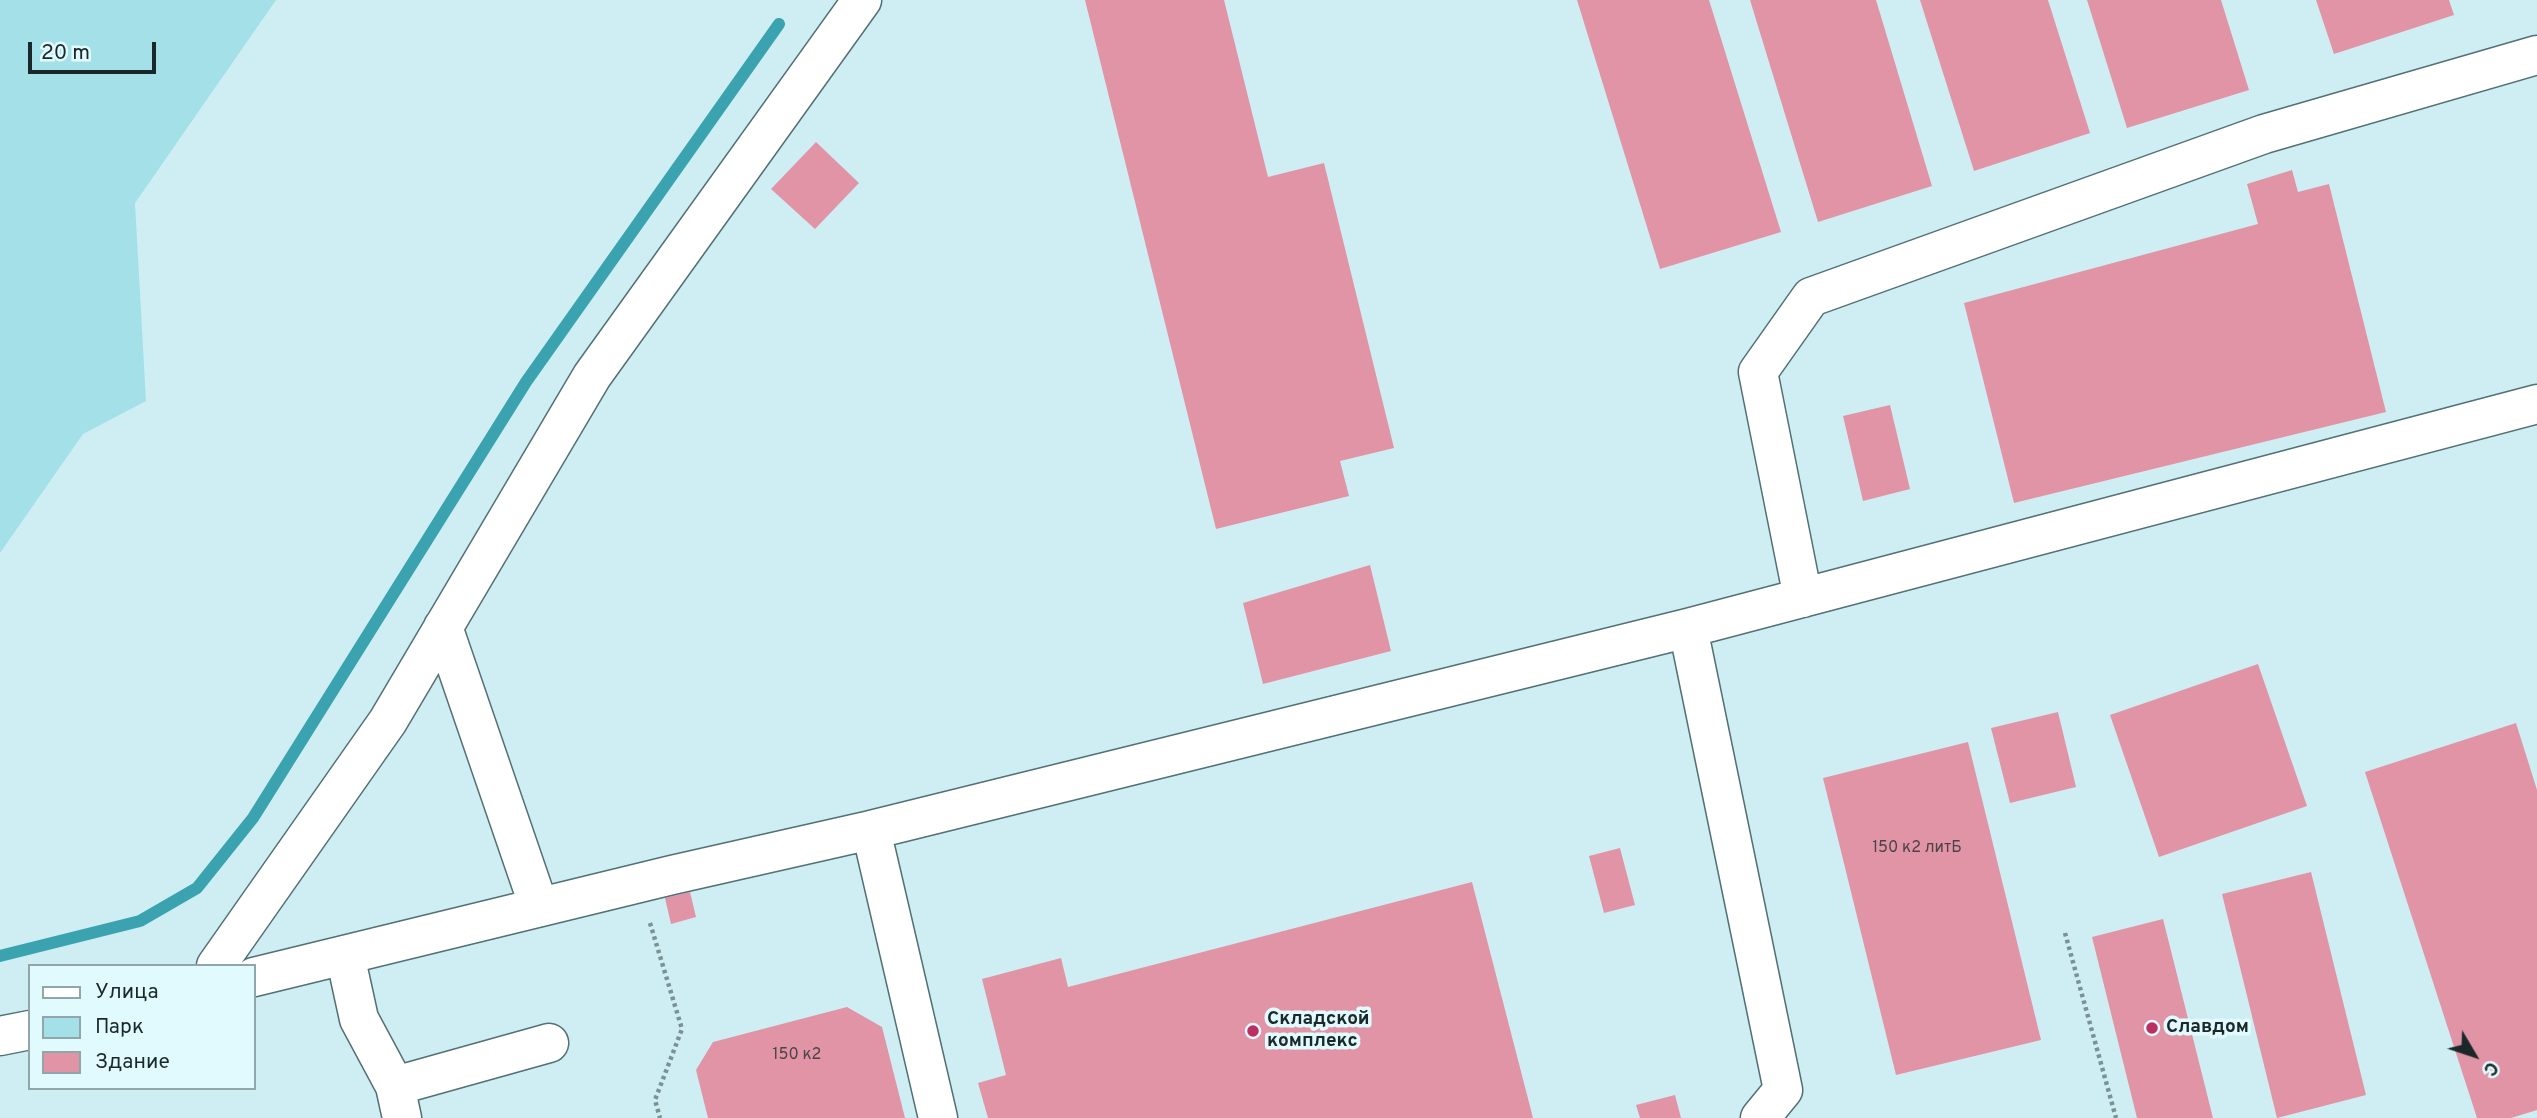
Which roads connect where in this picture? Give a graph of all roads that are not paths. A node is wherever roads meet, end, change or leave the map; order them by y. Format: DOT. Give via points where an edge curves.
graph roads {
  1 [pos="862,0"];
  2 [pos="2537,55"];
  3 [pos="2537,404"];
  4 [pos="1803,598"];
  5 [pos="443,627"];
  6 [pos="1688,628"];
  7 [pos="871,830"];
  8 [pos="539,907"];
  9 [pos="345,955"];
  10 [pos="217,964"];
  11 [pos="256,977"];
  12 [pos="28,1030"];
  13 [pos="0,1036"];
  14 [pos="549,1044"];
  15 [pos="399,1102"];
  16 [pos="938,1118"];
  17 [pos="1760,1118"];
  1 -- 5 [label="street" via="592,376"];
  2 -- 4 [label="street" via="2264,134 1811,297 1758,372"];
  3 -- 4 [label="street"];
  4 -- 6 [label="street"];
  5 -- 8 [label="street"];
  5 -- 10 [label="street" via="388,721"];
  6 -- 7 [label="street"];
  6 -- 17 [label="street" via="1783,1090"];
  7 -- 8 [label="street"];
  7 -- 16 [label="street"];
  8 -- 9 [label="street"];
  9 -- 11 [label="street"];
  9 -- 15 [label="street" via="359,1019"];
  12 -- 13 [label="street"];
  14 -- 15 [label="street"];
}
